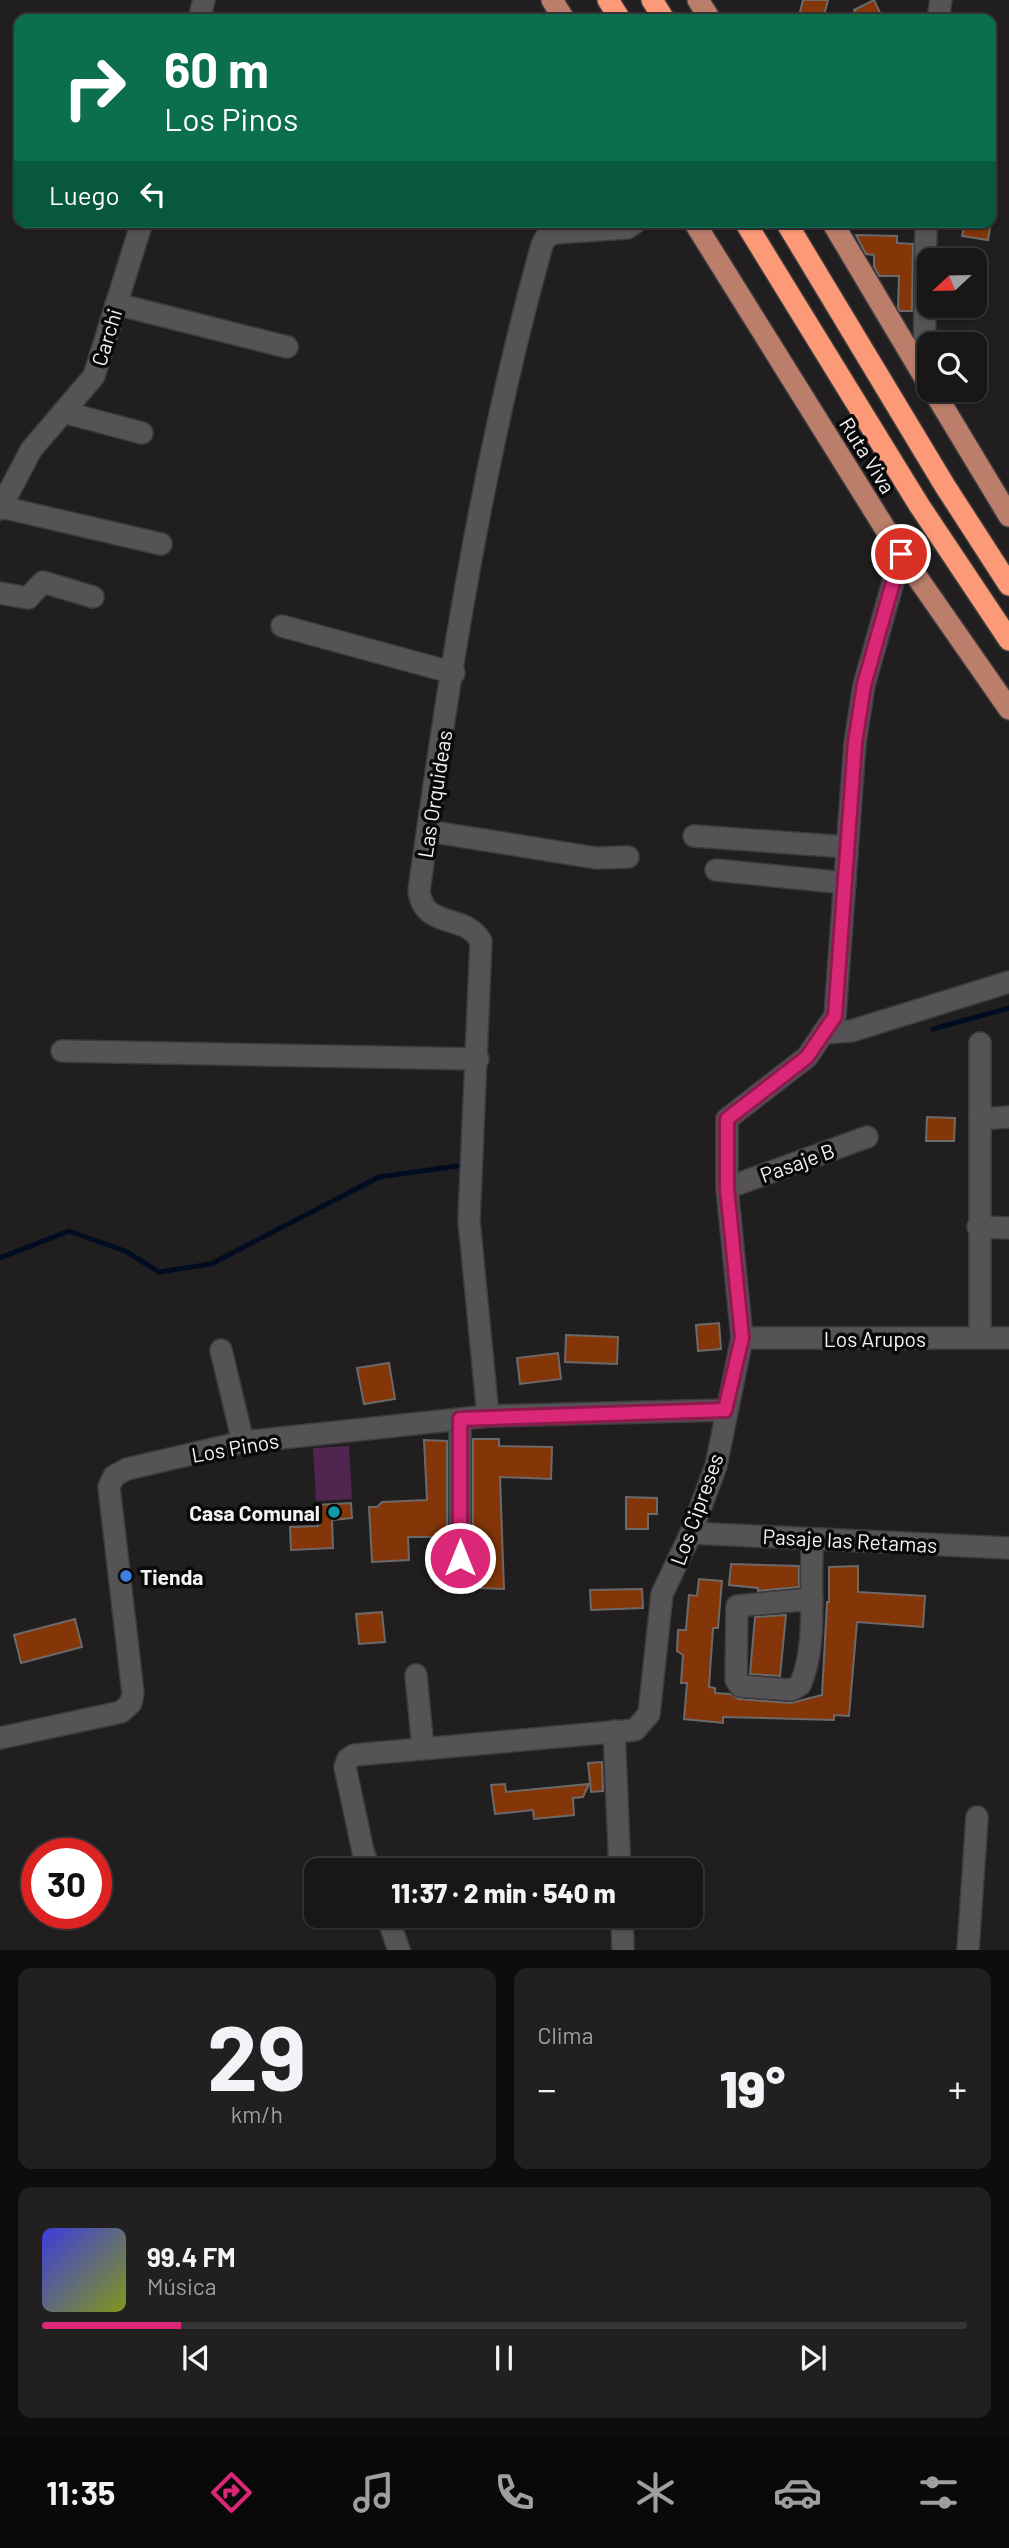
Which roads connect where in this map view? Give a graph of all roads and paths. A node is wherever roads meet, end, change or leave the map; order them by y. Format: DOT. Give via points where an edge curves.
graph roads {
  1 [pos="140,228"];
  2 [pos="628,228"];
  3 [pos="698,228"];
  4 [pos="749,228"];
  5 [pos="790,228"];
  6 [pos="836,228"];
  7 [pos="926,228"];
  8 [pos="116,304"];
  9 [pos="928,332"];
  10 [pos="287,348"];
  11 [pos="917,364"];
  12 [pos="940,402"];
  13 [pos="63,412"];
  14 [pos="142,433"];
  15 [pos="0,508"];
  16 [pos="1009,516"];
  17 [pos="161,544"];
  18 [pos="901,554"];
  19 [pos="1009,585"];
  20 [pos="0,593"];
  21 [pos="93,597"];
  22 [pos="282,626"];
  23 [pos="1009,640"];
  24 [pos="454,673"];
  25 [pos="1009,709"];
  26 [pos="428,831"];
  27 [pos="694,836"];
  28 [pos="847,847"];
  29 [pos="628,857"];
  30 [pos="716,870"];
  31 [pos="845,883"];
  32 [pos="1009,982"];
  33 [pos="823,1033"];
  34 [pos="980,1043"];
  35 [pos="62,1051"];
  36 [pos="478,1059"];
  37 [pos="1009,1117"];
  38 [pos="980,1119"];
  39 [pos="867,1137"];
  40 [pos="727,1188"];
  41 [pos="978,1227"];
  42 [pos="1009,1228"];
  43 [pos="742,1338"];
  44 [pos="980,1338"];
  45 [pos="1009,1338"];
  46 [pos="221,1350"];
  47 [pos="725,1410"];
  48 [pos="488,1416"];
  49 [pos="460,1419"];
  50 [pos="243,1442"];
  51 [pos="691,1533"];
  52 [pos="813,1539"];
  53 [pos="1009,1548"];
  54 [pos="460,1558"];
  55 [pos="811,1599"];
  56 [pos="416,1675"];
  57 [pos="614,1731"];
  58 [pos="0,1738"];
  59 [pos="423,1748"];
  60 [pos="977,1817"];
  61 [pos="365,1858"];
  62 [pos="620,1858"];
  63 [pos="391,1928"];
  64 [pos="622,1928"];
  65 [pos="399,1950"];
  66 [pos="623,1950"];
  67 [pos="968,1950"];
  1 -- 8 [label="street, Carchi"];
  2 -- 24 [label="street, Las Orquideas" via="555,233 542,245 514,343"];
  3 -- 18 [label="main road, Ruta Viva"];
  4 -- 23 [label="highway, Ruta Viva" via="919,505"];
  5 -- 19 [label="highway"];
  6 -- 11 [label="main road"];
  7 -- 9 [label="street"];
  8 -- 10 [label="street"];
  8 -- 13 [label="street, Carchi" via="94,376"];
  12 -- 16 [label="main road"];
  13 -- 14 [label="street"];
  13 -- 15 [label="street, Carchi" via="31,450"];
  15 -- 17 [label="street"];
  18 -- 25 [label="main road, Ruta Viva"];
  18 -- 28 [label="street, Los Cipreses" via="864,685"];
  20 -- 21 [label="street" via="28,598 39,584 48,582"];
  22 -- 24 [label="street"];
  24 -- 26 [label="street, Las Orquideas"];
  26 -- 29 [label="street" via="596,858"];
  26 -- 36 [label="street, Las Orquideas" via="421,904 427,912 475,931 481,941"];
  27 -- 28 [label="street"];
  28 -- 31 [label="street, Los Cipreses"];
  30 -- 31 [label="street"];
  31 -- 33 [label="street, Los Cipreses" via="835,1016"];
  32 -- 33 [label="street" via="851,1031"];
  33 -- 40 [label="street, Los Cipreses" via="807,1057 727,1119"];
  34 -- 38 [label="street"];
  35 -- 36 [label="street"];
  36 -- 48 [label="street, Las Orquideas" via="469,1220"];
  37 -- 38 [label="street"];
  38 -- 41 [label="street"];
  39 -- 40 [label="street, Pasaje B"];
  40 -- 43 [label="street, Los Cipreses"];
  41 -- 42 [label="street"];
  41 -- 44 [label="street"];
  43 -- 44 [label="street, Los Arupos"];
  43 -- 47 [label="street, Los Cipreses"];
  44 -- 45 [label="street, Los Arupos"];
  46 -- 50 [label="street"];
  47 -- 48 [label="street, Los Pinos"];
  47 -- 51 [label="street, Los Cipreses" via="716,1466"];
  48 -- 49 [label="street, Los Pinos"];
  49 -- 50 [label="street, Los Pinos"];
  49 -- 54 [label="street"];
  50 -- 58 [label="street, Los Pinos" via="114,1476 109,1488 131,1703 121,1712"];
  51 -- 52 [label="street, Pasaje las Retamas"];
  51 -- 57 [label="street, Los Cipreses" via="662,1594 649,1714 635,1730"];
  52 -- 53 [label="street, Pasaje las Retamas"];
  52 -- 55 [label="street"];
  55 -- 55 [label="street" via="807,1662 800,1685 791,1690 740,1686 736,1680 737,1606"];
  56 -- 59 [label="street"];
  57 -- 59 [label="street, Los Cipreses"];
  57 -- 62 [label="street"];
  59 -- 61 [label="street, Los Cipreses" via="348,1759 345,1767"];
  60 -- 67 [label="street"];
  63 -- 65 [label="street"];
  64 -- 66 [label="street"];
}
